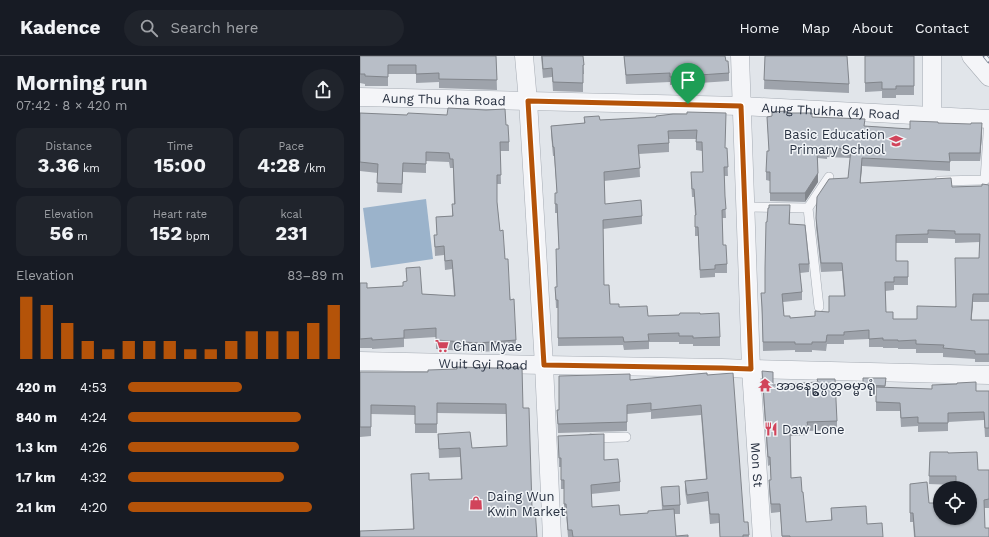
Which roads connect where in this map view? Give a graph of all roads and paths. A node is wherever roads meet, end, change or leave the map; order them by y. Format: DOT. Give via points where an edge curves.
graph roads {
  1 [pos="524,56"];
  2 [pos="740,56"];
  3 [pos="932,56"];
  4 [pos="971,56"];
  5 [pos="989,77"];
  6 [pos="360,97"];
  7 [pos="528,101"];
  8 [pos="741,106"];
  9 [pos="932,117"];
  10 [pos="989,119"];
  11 [pos="829,177"];
  12 [pos="932,181"];
  13 [pos="745,207"];
  14 [pos="808,208"];
  15 [pos="818,307"];
  16 [pos="360,361"];
  17 [pos="544,365"];
  18 [pos="751,369"];
  19 [pos="989,375"];
  20 [pos="626,437"];
  21 [pos="579,438"];
  22 [pos="552,537"];
  23 [pos="762,537"];
  1 -- 7 [label="street"];
  2 -- 8 [label="street, Mon St"];
  3 -- 9 [label="street"];
  4 -- 5 [label="street"];
  6 -- 7 [label="street, Aung Thu Kha Road"];
  7 -- 8 [label="street, Aung Thukha (4) Road"];
  7 -- 17 [label="street"];
  8 -- 9 [label="street, Aung Thukha (4) Road"];
  8 -- 13 [label="street, Mon St"];
  9 -- 10 [label="street, Aung Thukha (4) Road"];
  10 -- 12 [label="lane" via="985,180"];
  11 -- 14 [label="lane"];
  13 -- 14 [label="lane"];
  13 -- 18 [label="street, Mon St"];
  14 -- 15 [label="lane"];
  16 -- 17 [label="street, Wuit Gyi Road"];
  17 -- 18 [label="street, Wuit Gyi Road"];
  17 -- 22 [label="street" via="552,439"];
  18 -- 19 [label="street, Wuit Gyi Road"];
  18 -- 23 [label="street, Mon St"];
  20 -- 21 [label="lane"];
}
